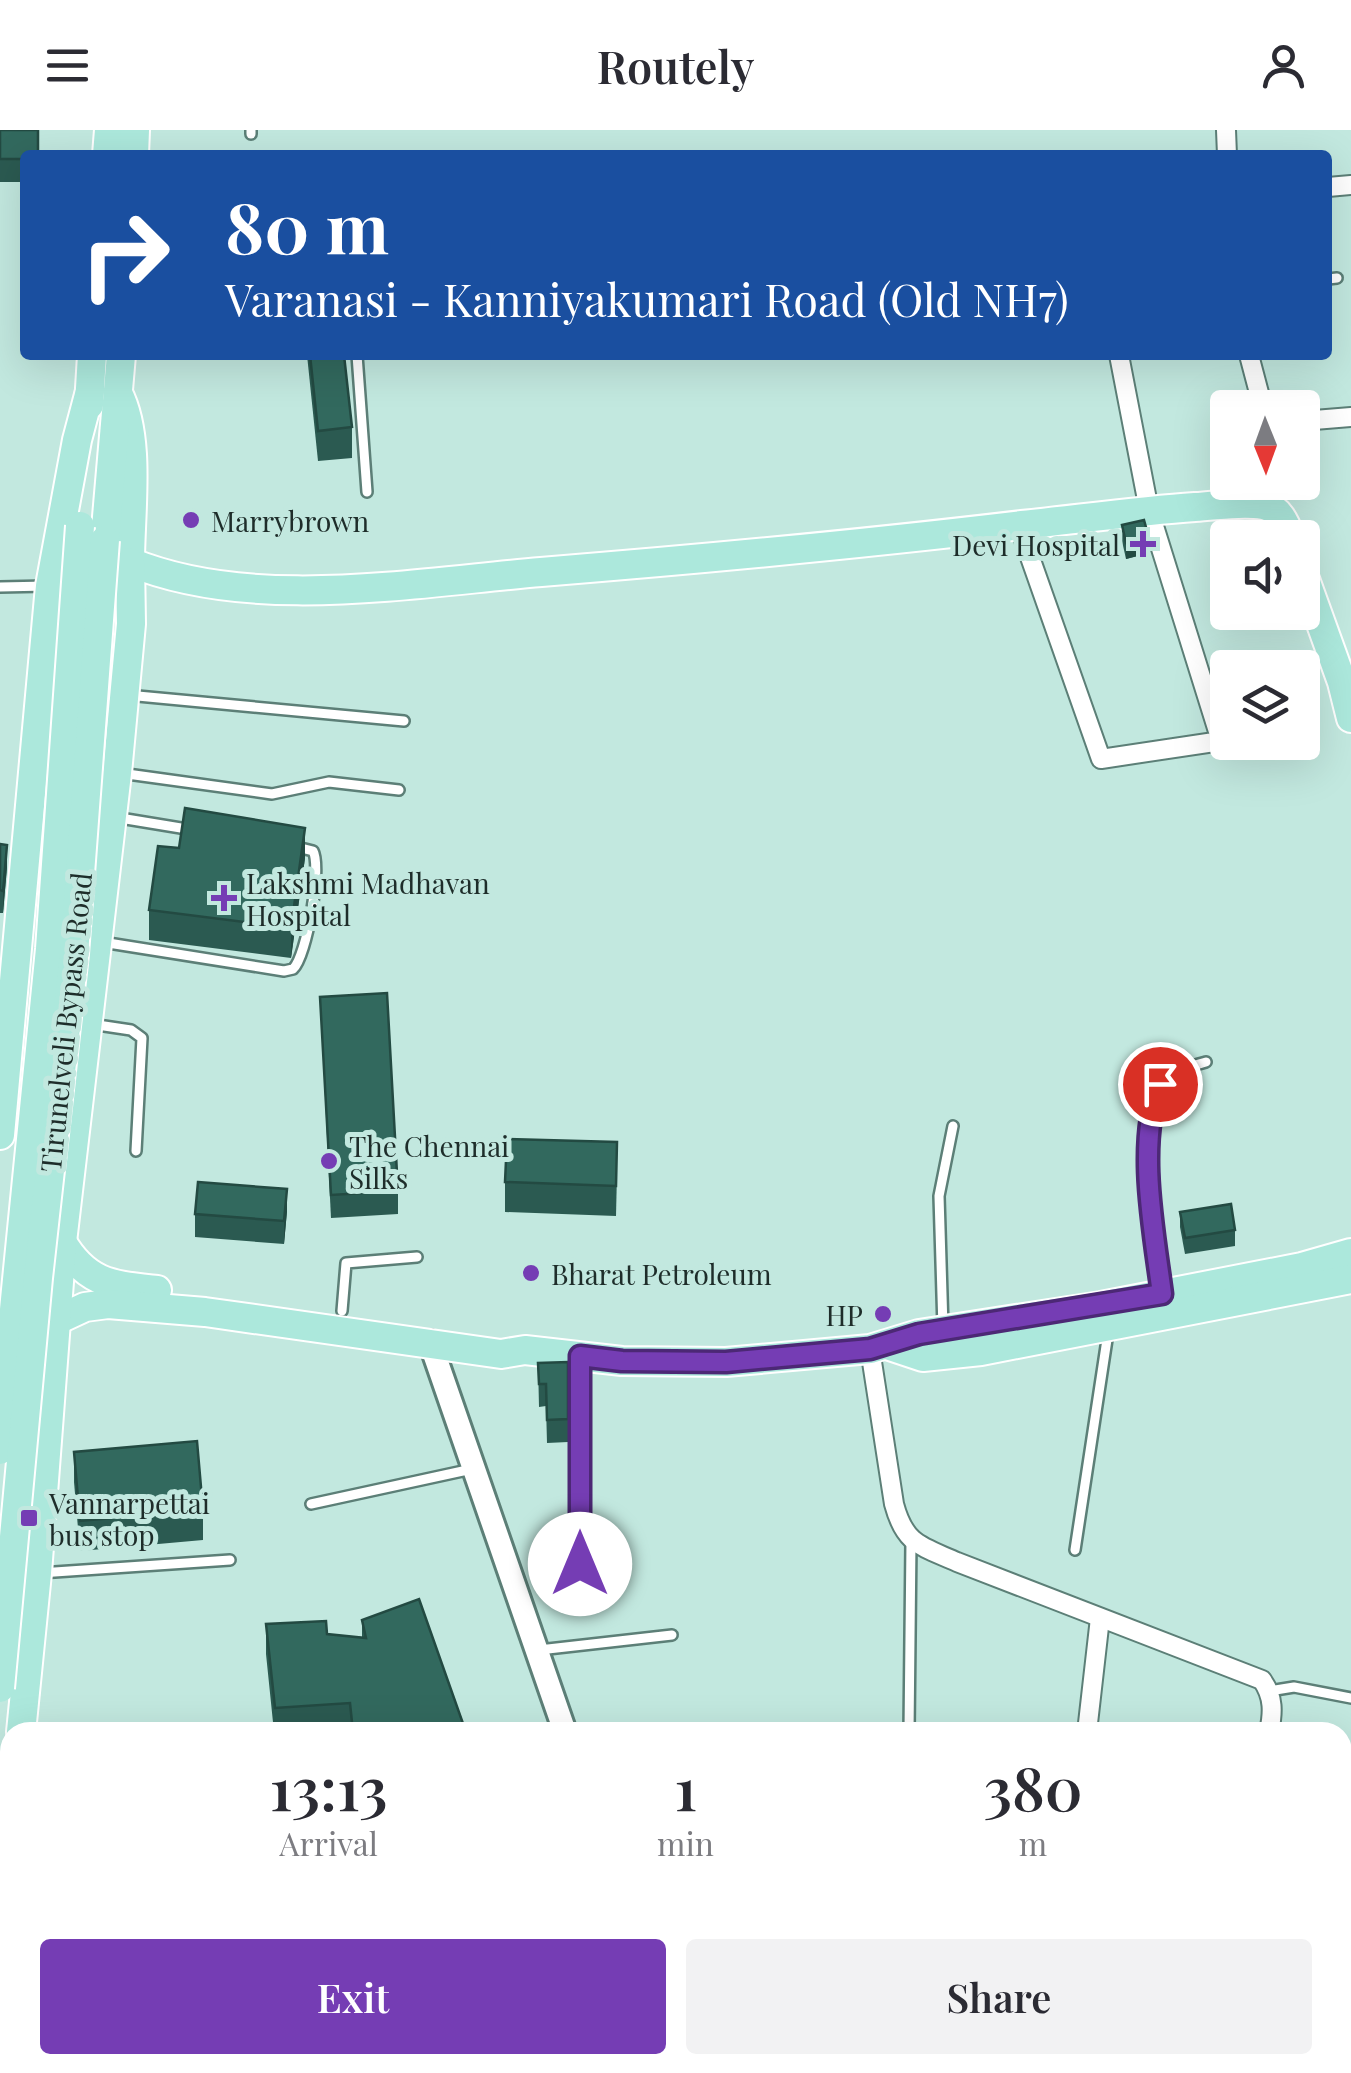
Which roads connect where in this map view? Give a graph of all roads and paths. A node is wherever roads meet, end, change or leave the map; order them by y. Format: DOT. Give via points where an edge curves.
graph roads {
  1 [pos="94,360"];
  2 [pos="118,360"];
  3 [pos="357,360"];
  4 [pos="1120,360"];
  5 [pos="1251,360"];
  6 [pos="1259,390"];
  7 [pos="104,392"];
  8 [pos="1351,418"];
  9 [pos="1320,420"];
  10 [pos="366,492"];
  11 [pos="1256,500"];
  12 [pos="1149,510"];
  13 [pos="1019,526"];
  14 [pos="130,562"];
  15 [pos="50,586"];
  16 [pos="0,587"];
  17 [pos="1320,620"];
  18 [pos="124,695"];
  19 [pos="1351,718"];
  20 [pos="404,721"];
  21 [pos="117,772"];
  22 [pos="399,790"];
  23 [pos="113,816"];
  24 [pos="209,832"];
  25 [pos="285,845"];
  26 [pos="99,942"];
  27 [pos="88,1024"];
  28 [pos="1206,1062"];
  29 [pos="953,1126"];
  30 [pos="0,1135"];
  31 [pos="0,1151"];
  32 [pos="136,1151"];
  33 [pos="72,1157"];
  34 [pos="62,1242"];
  35 [pos="1351,1253"];
  36 [pos="417,1258"];
  37 [pos="1351,1279"];
  38 [pos="1162,1294"];
  39 [pos="342,1311"];
  40 [pos="56,1320"];
  41 [pos="1109,1326"];
  42 [pos="943,1331"];
  43 [pos="430,1342"];
  44 [pos="880,1348"];
  45 [pos="526,1350"];
  46 [pos="580,1356"];
  47 [pos="48,1444"];
  48 [pos="0,1450"];
  49 [pos="0,1463"];
  50 [pos="474,1468"];
  51 [pos="311,1504"];
  52 [pos="910,1541"];
  53 [pos="1075,1550"];
  54 [pos="230,1560"];
  55 [pos="580,1564"];
  56 [pos="37,1574"];
  57 [pos="1100,1618"];
  58 [pos="672,1634"];
  59 [pos="536,1650"];
  60 [pos="0,1688"];
  61 [pos="1270,1691"];
  62 [pos="1351,1698"];
  63 [pos="22,1722"];
  64 [pos="561,1722"];
  65 [pos="910,1722"];
  66 [pos="1088,1722"];
  67 [pos="1270,1722"];
  1 -- 7 [label="main road, Tirunelveli Bypass Road"];
  2 -- 7 [label="main road, Tirunelveli Bypass Road"];
  3 -- 10 [label="lane"];
  4 -- 12 [label="street"];
  5 -- 6 [label="street"];
  7 -- 14 [label="main road" via="128,412"];
  7 -- 15 [label="main road" via="77,440"];
  7 -- 48 [label="main road, Tirunelveli Bypass Road, bridge" via="80,526 50,949"];
  7 -- 60 [label="main road, Tirunelveli Bypass Road, bridge" via="105,540 74,954"];
  8 -- 9 [label="street"];
  11 -- 12 [label="main road"];
  12 -- 13 [label="main road"];
  12 -- 13 [label="street" via="1222,742 1101,760"];
  13 -- 14 [label="main road" via="819,549 277,590 190,582"];
  14 -- 18 [label="main road"];
  15 -- 16 [label="lane"];
  15 -- 30 [label="main road"];
  17 -- 19 [label="main road"];
  18 -- 20 [label="lane"];
  18 -- 21 [label="main road"];
  21 -- 22 [label="lane" via="272,794 329,782"];
  21 -- 23 [label="main road"];
  23 -- 24 [label="lane"];
  23 -- 26 [label="main road"];
  25 -- 26 [label="lane" via="317,856 302,957 293,970"];
  26 -- 27 [label="main road"];
  27 -- 32 [label="lane" via="142,1038"];
  27 -- 33 [label="main road"];
  28 -- 38 [label="lane" via="1177,1071 1160,1084 1152,1102 1150,1171"];
  29 -- 42 [label="lane" via="938,1196"];
  31 -- 33 [label="main road" via="23,1124 60,1128"];
  33 -- 34 [label="main road"];
  34 -- 39 [label="main road" via="76,1266 111,1284"];
  34 -- 40 [label="main road"];
  35 -- 38 [label="main road"];
  36 -- 39 [label="lane" via="346,1263"];
  37 -- 41 [label="main road"];
  38 -- 42 [label="main road"];
  39 -- 45 [label="main road" via="504,1339"];
  40 -- 43 [label="main road" via="108,1304"];
  40 -- 47 [label="main road"];
  41 -- 44 [label="main road" via="923,1357"];
  41 -- 53 [label="lane"];
  42 -- 44 [label="main road"];
  43 -- 45 [label="main road" via="501,1354"];
  43 -- 50 [label="street"];
  44 -- 46 [label="main road" via="726,1362"];
  44 -- 52 [label="street" via="894,1504"];
  45 -- 46 [label="main road"];
  46 -- 55 [label="street"];
  47 -- 49 [label="main road" via="32,1466"];
  47 -- 56 [label="main road"];
  50 -- 51 [label="lane"];
  50 -- 59 [label="street"];
  52 -- 57 [label="street"];
  52 -- 65 [label="lane"];
  54 -- 56 [label="lane"];
  56 -- 63 [label="main road"];
  57 -- 61 [label="street" via="1262,1680"];
  57 -- 66 [label="street"];
  58 -- 59 [label="lane"];
  59 -- 64 [label="street"];
  61 -- 62 [label="lane" via="1294,1686"];
  61 -- 67 [label="street"];
}
